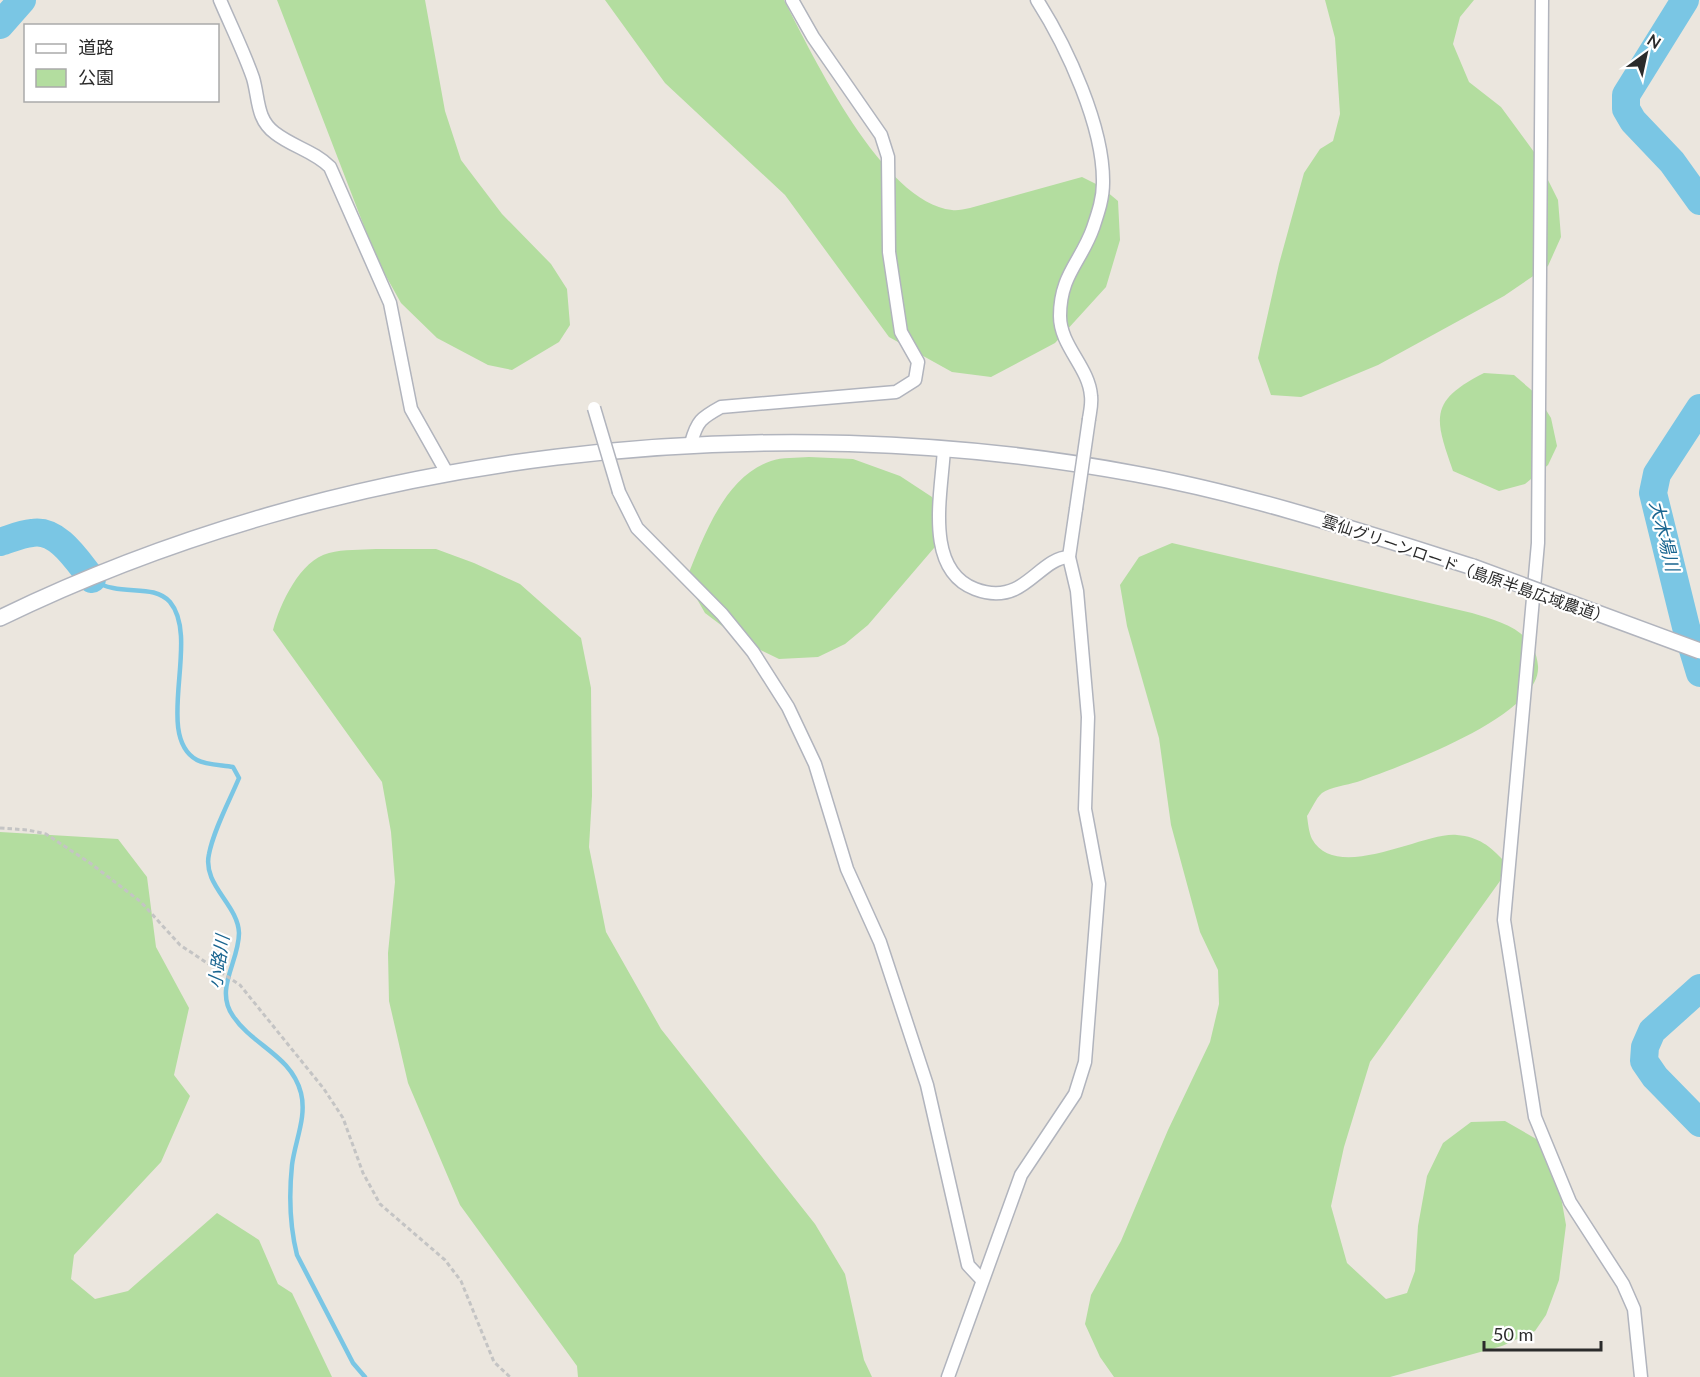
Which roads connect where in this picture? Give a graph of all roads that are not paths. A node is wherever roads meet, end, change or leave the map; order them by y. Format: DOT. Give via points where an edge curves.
graph roads {
  1 [pos="220,0"];
  2 [pos="792,0"];
  3 [pos="1037,0"];
  4 [pos="1542,0"];
  5 [pos="594,408"];
  6 [pos="691,443"];
  7 [pos="944,448"];
  8 [pos="447,473"];
  9 [pos="1069,557"];
  10 [pos="0,618"];
  11 [pos="1700,651"];
  12 [pos="982,1280"];
  13 [pos="948,1377"];
  14 [pos="1641,1377"];
  1 -- 8 [label="street" via="254,80 261,117 274,133 319,156 330,167 390,303 411,409"];
  2 -- 6 [label="street" via="885,146 889,252 901,332 915,354 918,371 915,380 896,392 721,407 696,425"];
  3 -- 9 [label="street, bridge" via="1069,58 1098,137 1103,184 1089,240 1069,272 1061,295 1060,319 1065,339 1091,396"];
  4 -- 14 [label="street" via="1538,543 1504,920 1535,1117 1569,1202 1623,1284 1634,1309"];
  5 -- 12 [label="street, bridge" via="619,492 637,528 722,614 753,652 788,707 811,755 847,869 880,942 927,1085 968,1265"];
  6 -- 7 [label="street, 雲仙グリーンロード（島原半島広域農道）"];
  6 -- 8 [label="street, 雲仙グリーンロード（島原半島広域農道）"];
  7 -- 9 [label="street" via="940,546 946,565 957,578 991,594 1010,591 1029,583 1061,557"];
  7 -- 11 [label="street, 雲仙グリーンロード（島原半島広域農道）, bridge" via="1136,473 1229,494 1473,567"];
  8 -- 10 [label="street, 雲仙グリーンロード（島原半島広域農道）" via="170,546 68,585"];
  9 -- 12 [label="street" via="1077,591 1088,717 1085,809 1099,884 1085,1062 1075,1094 1021,1174"];
  12 -- 13 [label="street"];
}
